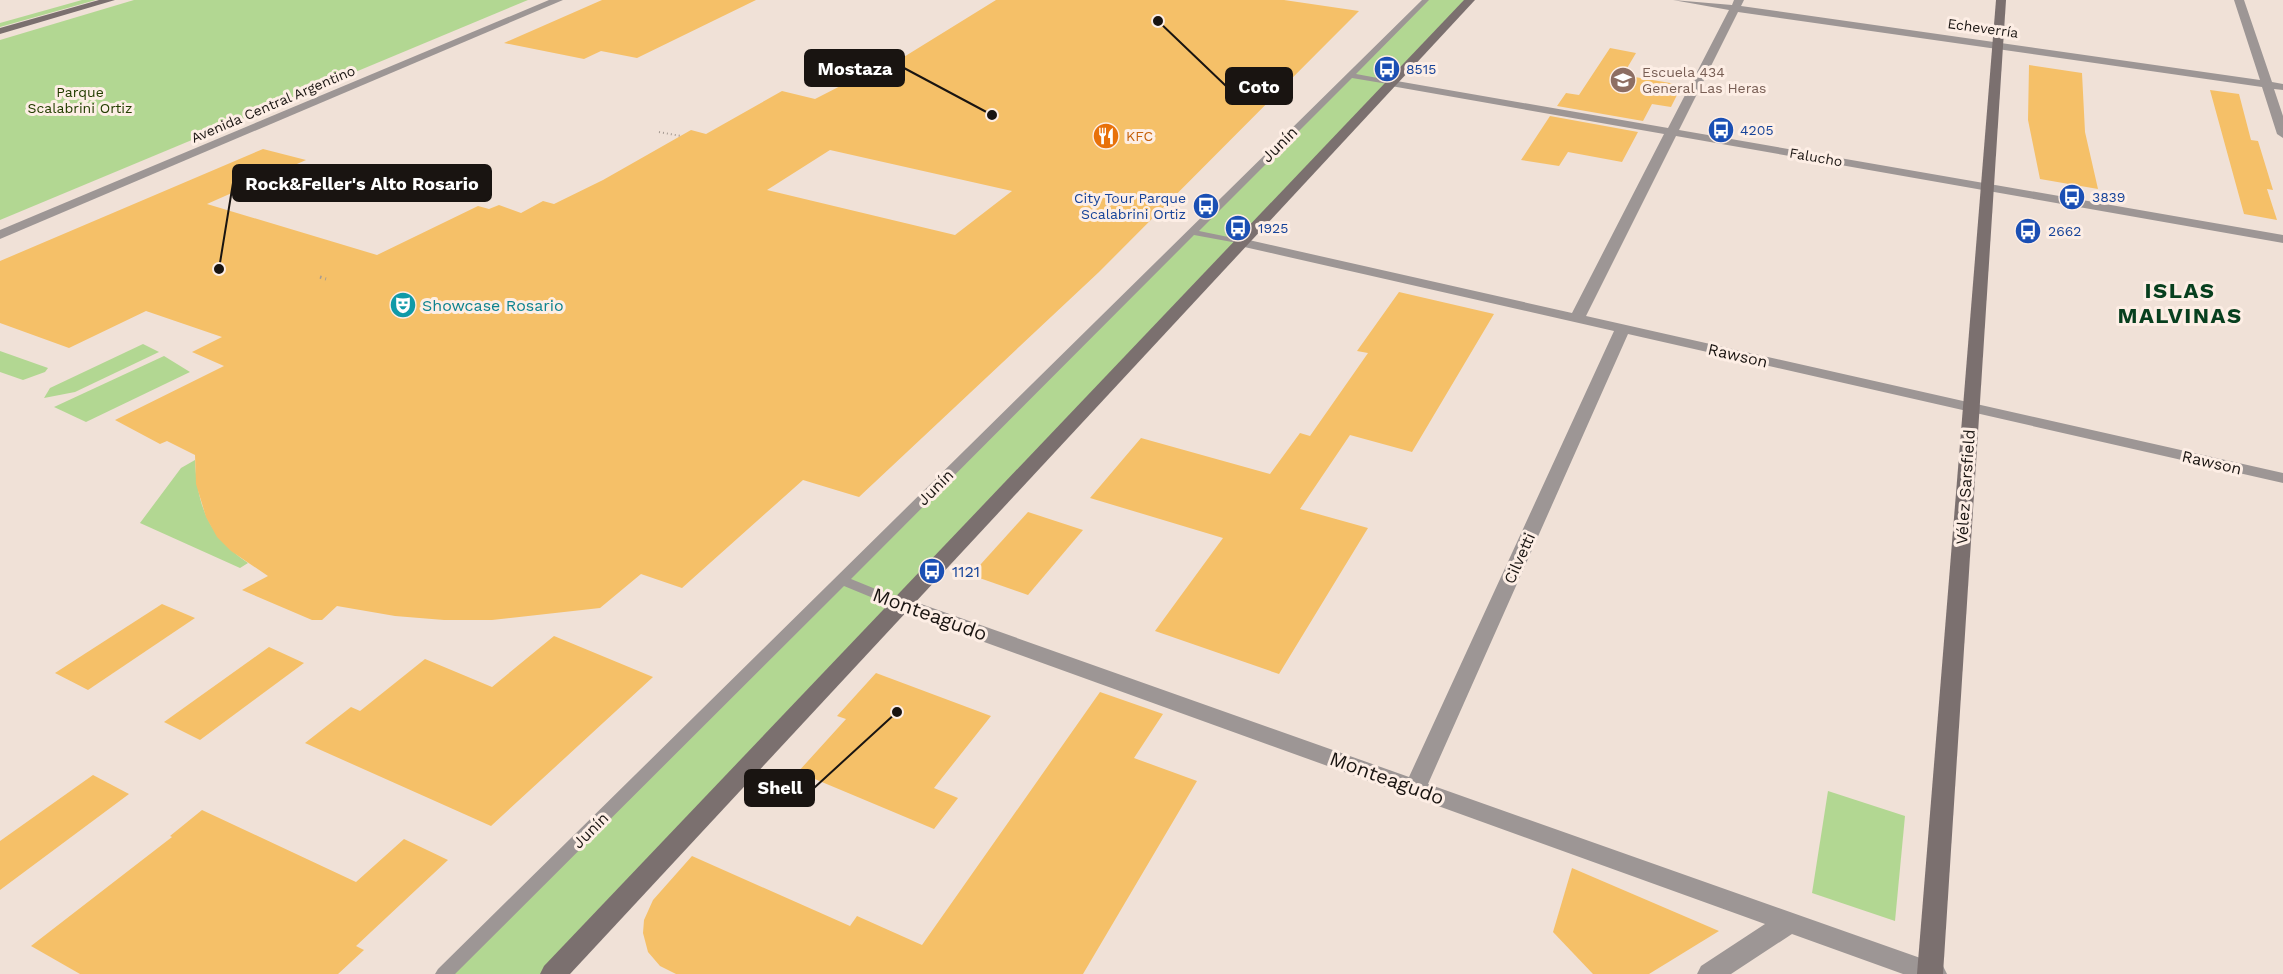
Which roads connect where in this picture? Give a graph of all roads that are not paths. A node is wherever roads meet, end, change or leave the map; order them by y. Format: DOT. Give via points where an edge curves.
graph roads {
  1 [pos="68,0"];
  2 [pos="110,0"];
  3 [pos="558,0"];
  4 [pos="1426,0"];
  5 [pos="1470,0"];
  6 [pos="1678,0"];
  7 [pos="2001,0"];
  8 [pos="2239,0"];
  9 [pos="1736,4"];
  10 [pos="0,20"];
  11 [pos="0,31"];
  12 [pos="1997,46"];
  13 [pos="1349,75"];
  14 [pos="1391,83"];
  15 [pos="2267,85"];
  16 [pos="2283,87"];
  17 [pos="1672,132"];
  18 [pos="2283,134"];
  19 [pos="1987,188"];
  20 [pos="1192,232"];
  21 [pos="0,235"];
  22 [pos="2283,240"];
  23 [pos="1240,242"];
  24 [pos="1577,318"];
  25 [pos="1623,329"];
  26 [pos="1971,408"];
  27 [pos="2283,478"];
  28 [pos="842,580"];
  29 [pos="900,604"];
  30 [pos="1415,788"];
  31 [pos="1788,923"];
  32 [pos="444,974"];
  33 [pos="553,974"];
  34 [pos="1710,974"];
  35 [pos="1931,974"];
  1 -- 10 [label="main road"];
  2 -- 11 [label="main road"];
  3 -- 21 [label="street, Avenida Central Argentino"];
  4 -- 13 [label="lane, Junín"];
  5 -- 14 [label="main road"];
  6 -- 9 [label="street, Echeverría"];
  7 -- 12 [label="main road, Vélez Sarsfield"];
  8 -- 15 [label="street"];
  9 -- 12 [label="street, Echeverría"];
  9 -- 17 [label="street"];
  12 -- 15 [label="street, Echeverría"];
  12 -- 19 [label="main road, Vélez Sarsfield"];
  13 -- 14 [label="lane, Falucho"];
  13 -- 20 [label="lane, Junín"];
  14 -- 17 [label="street, Falucho"];
  14 -- 23 [label="main road"];
  15 -- 16 [label="street, Echeverría"];
  15 -- 18 [label="street"];
  17 -- 19 [label="street, Falucho"];
  17 -- 24 [label="street"];
  19 -- 22 [label="street, Falucho"];
  19 -- 26 [label="main road, Vélez Sarsfield"];
  20 -- 23 [label="lane, Rawson"];
  20 -- 28 [label="lane, Junín"];
  23 -- 24 [label="street, Rawson"];
  23 -- 29 [label="main road"];
  24 -- 25 [label="street, Rawson"];
  25 -- 26 [label="street, Rawson"];
  25 -- 30 [label="street, Cilvetti"];
  26 -- 27 [label="street, Rawson"];
  26 -- 35 [label="main road, Vélez Sarsfield"];
  28 -- 29 [label="lane, Monteagudo"];
  28 -- 32 [label="lane, Junín"];
  29 -- 30 [label="street, Monteagudo"];
  29 -- 33 [label="main road"];
  30 -- 31 [label="street, Monteagudo"];
  31 -- 34 [label="street"];
  31 -- 35 [label="street, Monteagudo"];
}
